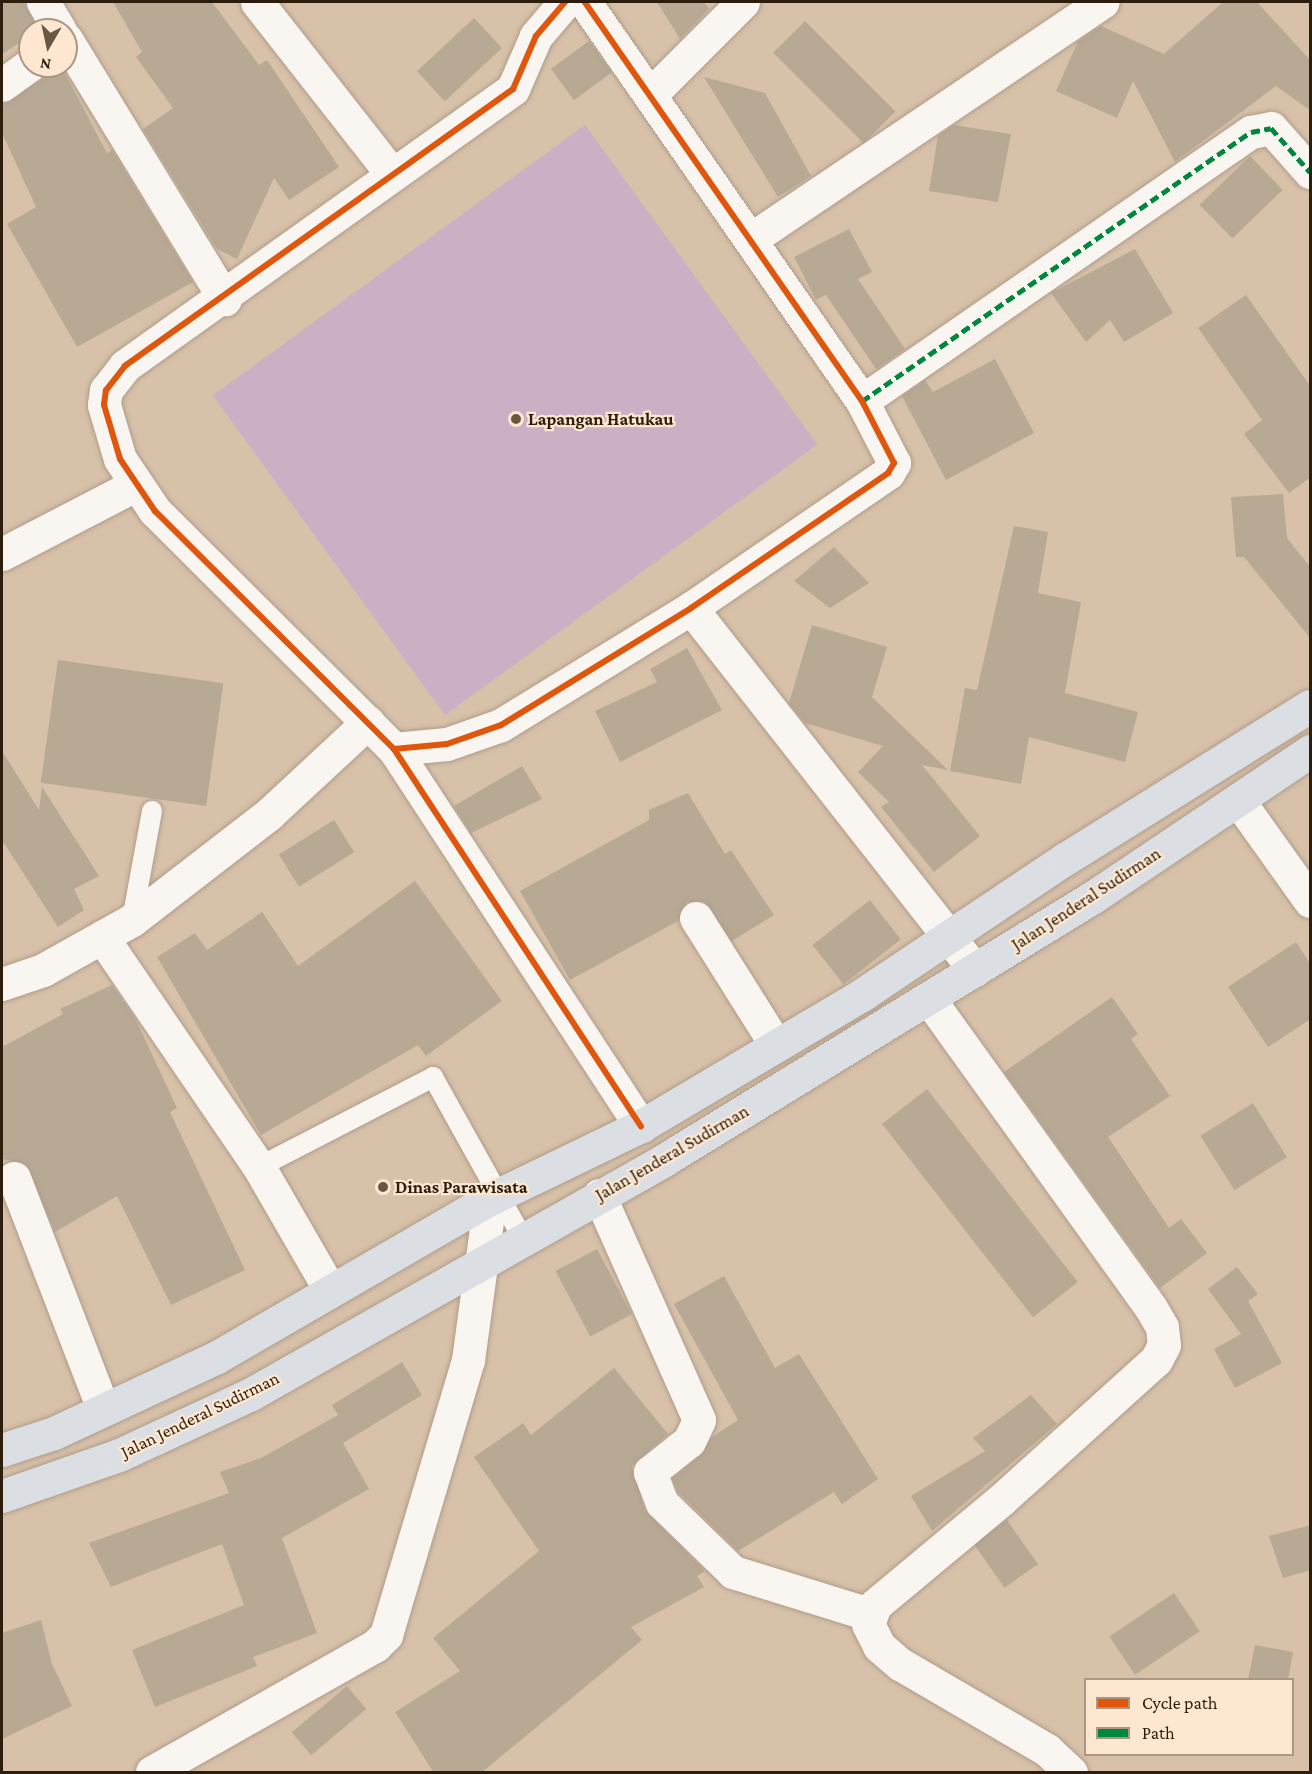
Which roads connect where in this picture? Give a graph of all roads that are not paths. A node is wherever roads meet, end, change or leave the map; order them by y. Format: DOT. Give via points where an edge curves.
graph roads {
  1 [pos="43,2"];
  2 [pos="257,2"];
  3 [pos="565,2"];
  4 [pos="585,2"];
  5 [pos="742,2"];
  6 [pos="1102,2"];
  7 [pos="53,18"];
  8 [pos="78,59"];
  9 [pos="18,74"];
  10 [pos="2,86"];
  11 [pos="651,94"];
  12 [pos="1311,172"];
  13 [pos="391,173"];
  14 [pos="751,239"];
  15 [pos="225,298"];
  16 [pos="862,401"];
  17 [pos="135,485"];
  18 [pos="2,554"];
  19 [pos="691,608"];
  20 [pos="1311,706"];
  21 [pos="368,722"];
  22 [pos="394,749"];
  23 [pos="1311,751"];
  24 [pos="1238,800"];
  25 [pos="152,810"];
  26 [pos="1311,901"];
  27 [pos="696,918"];
  28 [pos="132,920"];
  29 [pos="953,936"];
  30 [pos="102,937"];
  31 [pos="975,970"];
  32 [pos="2,984"];
  33 [pos="929,999"];
  34 [pos="777,1045"];
  35 [pos="641,1126"];
  36 [pos="259,1167"];
  37 [pos="14,1178"];
  38 [pos="599,1195"];
  39 [pos="494,1197"];
  40 [pos="522,1238"];
  41 [pos="479,1262"];
  42 [pos="329,1288"];
  43 [pos="103,1409"];
  44 [pos="2,1450"];
  45 [pos="2,1496"];
  46 [pos="869,1614"];
  47 [pos="152,1773"];
  48 [pos="1071,1773"];
  1 -- 7 [label="street"];
  2 -- 13 [label="street"];
  3 -- 13 [label="street" via="536,36 513,89"];
  4 -- 11 [label="street"];
  5 -- 11 [label="street"];
  6 -- 14 [label="street"];
  8 -- 15 [label="street"];
  9 -- 10 [label="street"];
  11 -- 14 [label="street"];
  12 -- 16 [label="street" via="1271,128 1251,132"];
  13 -- 15 [label="street"];
  14 -- 16 [label="street"];
  15 -- 17 [label="street" via="124,366 106,390 108,421"];
  16 -- 19 [label="street" via="893,456 892,468"];
  17 -- 18 [label="street"];
  17 -- 21 [label="street"];
  19 -- 22 [label="street" via="501,725 447,744"];
  19 -- 29 [label="street"];
  20 -- 29 [label="highway" via="1115,826"];
  21 -- 22 [label="street"];
  21 -- 28 [label="street" via="269,814"];
  22 -- 35 [label="street"];
  23 -- 24 [label="highway, Jalan Jenderal Sudirman"];
  24 -- 26 [label="street"];
  24 -- 31 [label="highway, Jalan Jenderal Sudirman"];
  25 -- 28 [label="lane"];
  27 -- 34 [label="street"];
  28 -- 30 [label="street"];
  29 -- 31 [label="street"];
  29 -- 34 [label="highway"];
  30 -- 32 [label="street" via="43,969"];
  30 -- 36 [label="street"];
  31 -- 33 [label="highway, Jalan Jenderal Sudirman"];
  33 -- 38 [label="highway, Jalan Jenderal Sudirman"];
  33 -- 46 [label="street" via="1151,1308 1162,1327 1164,1345 1147,1368"];
  34 -- 35 [label="highway"];
  35 -- 39 [label="highway"];
  36 -- 39 [label="lane" via="428,1076 440,1082"];
  36 -- 42 [label="street"];
  37 -- 43 [label="street"];
  38 -- 40 [label="highway, Jalan Jenderal Sudirman"];
  38 -- 46 [label="street" via="699,1420 689,1441 650,1472 662,1503 733,1572"];
  39 -- 40 [label="lane"];
  39 -- 41 [label="street"];
  39 -- 42 [label="highway"];
  40 -- 41 [label="highway, Jalan Jenderal Sudirman"];
  41 -- 45 [label="highway, Jalan Jenderal Sudirman" via="251,1394 119,1455"];
  41 -- 47 [label="street" via="468,1360 386,1635 375,1646"];
  42 -- 43 [label="highway" via="217,1357"];
  43 -- 44 [label="highway"];
  46 -- 48 [label="street" via="871,1634 900,1664 1047,1750"];
}
